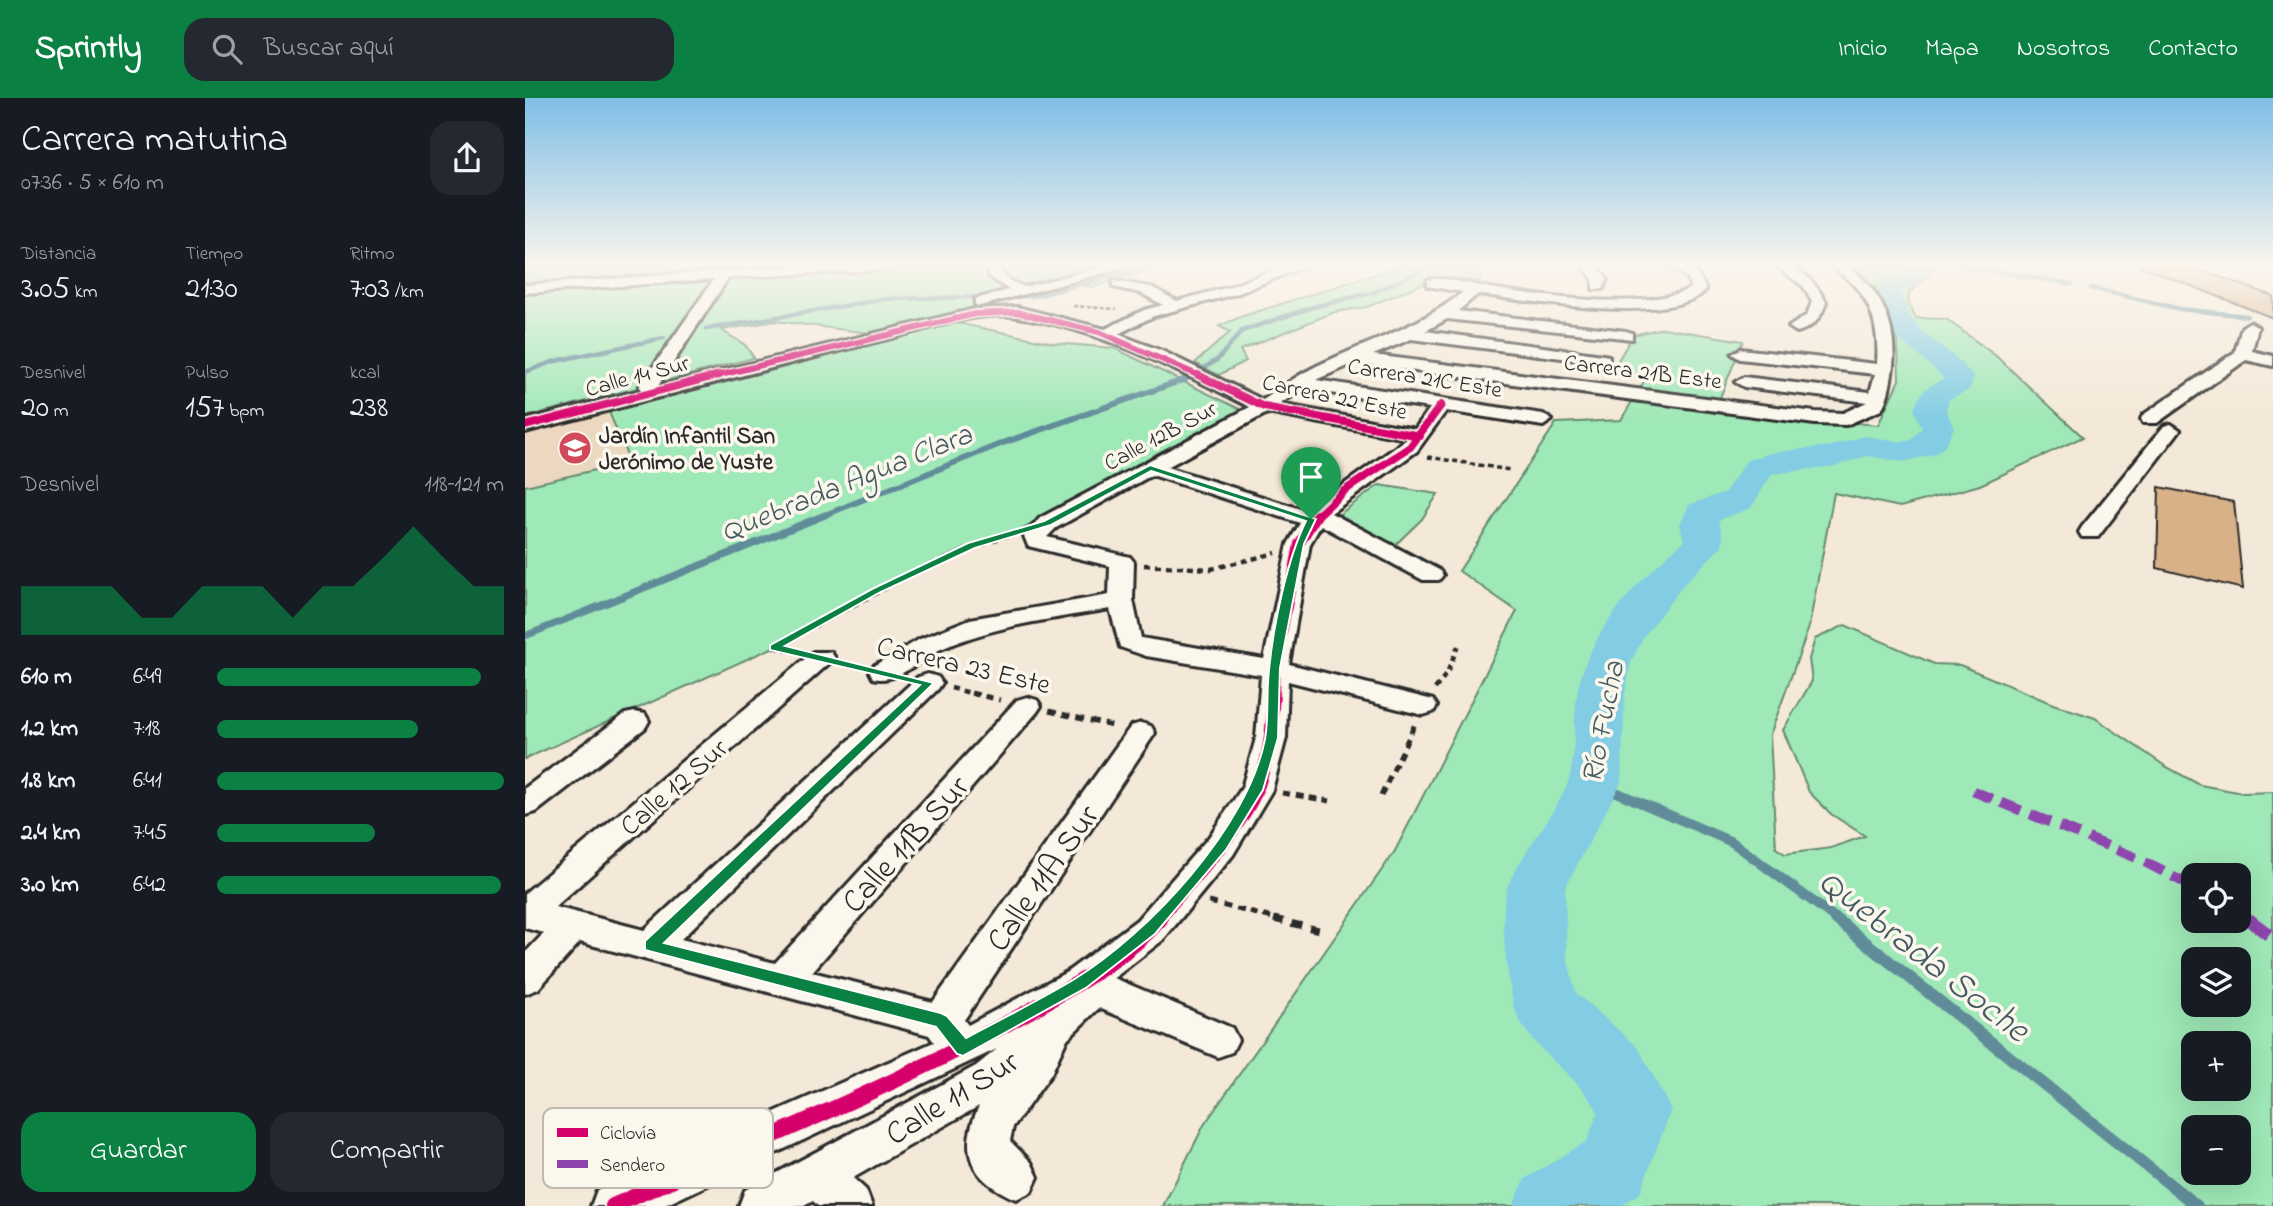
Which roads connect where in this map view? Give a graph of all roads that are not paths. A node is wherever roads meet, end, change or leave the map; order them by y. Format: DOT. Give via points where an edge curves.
graph roads {
  1 [pos="695,317"];
  2 [pos="928,317"];
  3 [pos="963,317"];
  4 [pos="1031,317"];
  5 [pos="1145,317"];
  6 [pos="1439,317"];
  7 [pos="1466,317"];
  8 [pos="1814,317"];
  9 [pos="1882,317"];
  10 [pos="915,322"];
  11 [pos="1797,327"];
  12 [pos="2250,327"];
  13 [pos="1106,334"];
  14 [pos="1409,334"];
  15 [pos="1626,336"];
  16 [pos="1740,354"];
  17 [pos="2243,354"];
  18 [pos="1350,357"];
  19 [pos="1603,360"];
  20 [pos="2273,361"];
  21 [pos="1883,370"];
  22 [pos="1517,379"];
  23 [pos="1744,382"];
  24 [pos="1300,383"];
  25 [pos="648,387"];
  26 [pos="1878,398"];
  27 [pos="1441,405"];
  28 [pos="1264,407"];
  29 [pos="1481,411"];
  30 [pos="2150,419"];
  31 [pos="1543,421"];
  32 [pos="525,426"];
  33 [pos="2171,430"];
  34 [pos="1411,445"];
  35 [pos="1150,468"];
  36 [pos="1309,526"];
  37 [pos="2091,532"];
  38 [pos="1431,575"];
  39 [pos="1121,600"];
  40 [pos="822,658"];
  41 [pos="1275,668"];
  42 [pos="883,673"];
  43 [pos="928,683"];
  44 [pos="1027,706"];
  45 [pos="1423,706"];
  46 [pos="635,721"];
  47 [pos="1141,733"];
  48 [pos="525,804"];
  49 [pos="525,914"];
  50 [pos="573,926"];
  51 [pos="651,946"];
  52 [pos="1118,957"];
  53 [pos="525,978"];
  54 [pos="782,980"];
  55 [pos="1094,989"];
  56 [pos="1053,1028"];
  57 [pos="952,1035"];
  58 [pos="1218,1041"];
  59 [pos="773,1125"];
  60 [pos="816,1174"];
  61 [pos="1016,1177"];
  62 [pos="649,1188"];
  63 [pos="613,1206"];
  64 [pos="761,1206"];
  65 [pos="850,1206"];
  1 -- 25 [label="street"];
  2 -- 10 [label="street"];
  3 -- 32 [label="street, Calle 14 Sur"];
  4 -- 13 [label="street, Carrera 22 Este"];
  5 -- 13 [label="street"];
  6 -- 14 [label="street, Calle 12B Sur"];
  7 -- 15 [label="street"];
  8 -- 11 [label="street"];
  9 -- 21 [label="street" via="1888,342"];
  12 -- 17 [label="street"];
  13 -- 28 [label="street, Carrera 22 Este"];
  14 -- 18 [label="street, Calle 12B Sur"];
  14 -- 19 [label="street"];
  16 -- 21 [label="street"];
  17 -- 20 [label="street"];
  17 -- 30 [label="street"];
  18 -- 22 [label="street, Carrera 21B Este"];
  18 -- 24 [label="street, Calle 12B Sur"];
  21 -- 26 [label="street"];
  22 -- 26 [label="street, Carrera 21B Este" via="1815,418 1846,419 1869,410"];
  22 -- 29 [label="street" via="1493,393"];
  23 -- 26 [label="street"];
  24 -- 27 [label="street, Carrera 21C Este"];
  24 -- 28 [label="street, Calle 12B Sur"];
  27 -- 29 [label="street, Carrera 21C Este"];
  27 -- 34 [label="street"];
  28 -- 34 [label="street, Carrera 22 Este"];
  28 -- 35 [label="street, Calle 12B Sur"];
  29 -- 31 [label="street, Carrera 21C Este"];
  33 -- 37 [label="street"];
  34 -- 36 [label="street" via="1332,499"];
  35 -- 36 [label="street"];
  35 -- 39 [label="street, Calle 12B Sur" via="1042,532 1122,562"];
  36 -- 38 [label="street"];
  36 -- 41 [label="street, Calle 11 Sur"];
  39 -- 41 [label="street" via="1129,642"];
  39 -- 42 [label="street" via="979,624 929,645"];
  40 -- 49 [label="street, Calle 12 Sur"];
  41 -- 45 [label="street"];
  41 -- 52 [label="street, Calle 11 Sur" via="1271,738 1257,790 1221,846 1150,930"];
  43 -- 51 [label="street"];
  44 -- 54 [label="street, Calle 11B Sur"];
  46 -- 48 [label="street"];
  47 -- 57 [label="street, Calle 11A Sur"];
  49 -- 50 [label="street"];
  50 -- 51 [label="street"];
  50 -- 53 [label="street"];
  51 -- 54 [label="street"];
  52 -- 55 [label="street, Calle 11 Sur"];
  52 -- 57 [label="street, Calle 11 Sur" via="1080,984"];
  54 -- 57 [label="street"];
  55 -- 56 [label="street, Calle 11 Sur"];
  55 -- 58 [label="street"];
  56 -- 60 [label="street, Calle 11 Sur" via="990,1079"];
  56 -- 61 [label="street" via="1035,1064 996,1112 988,1135 988,1150"];
  57 -- 59 [label="street, Calle 11 Sur"];
  60 -- 64 [label="street, Calle 11 Sur"];
  60 -- 65 [label="street"];
  62 -- 63 [label="street, Calle 11 Sur"];
}
